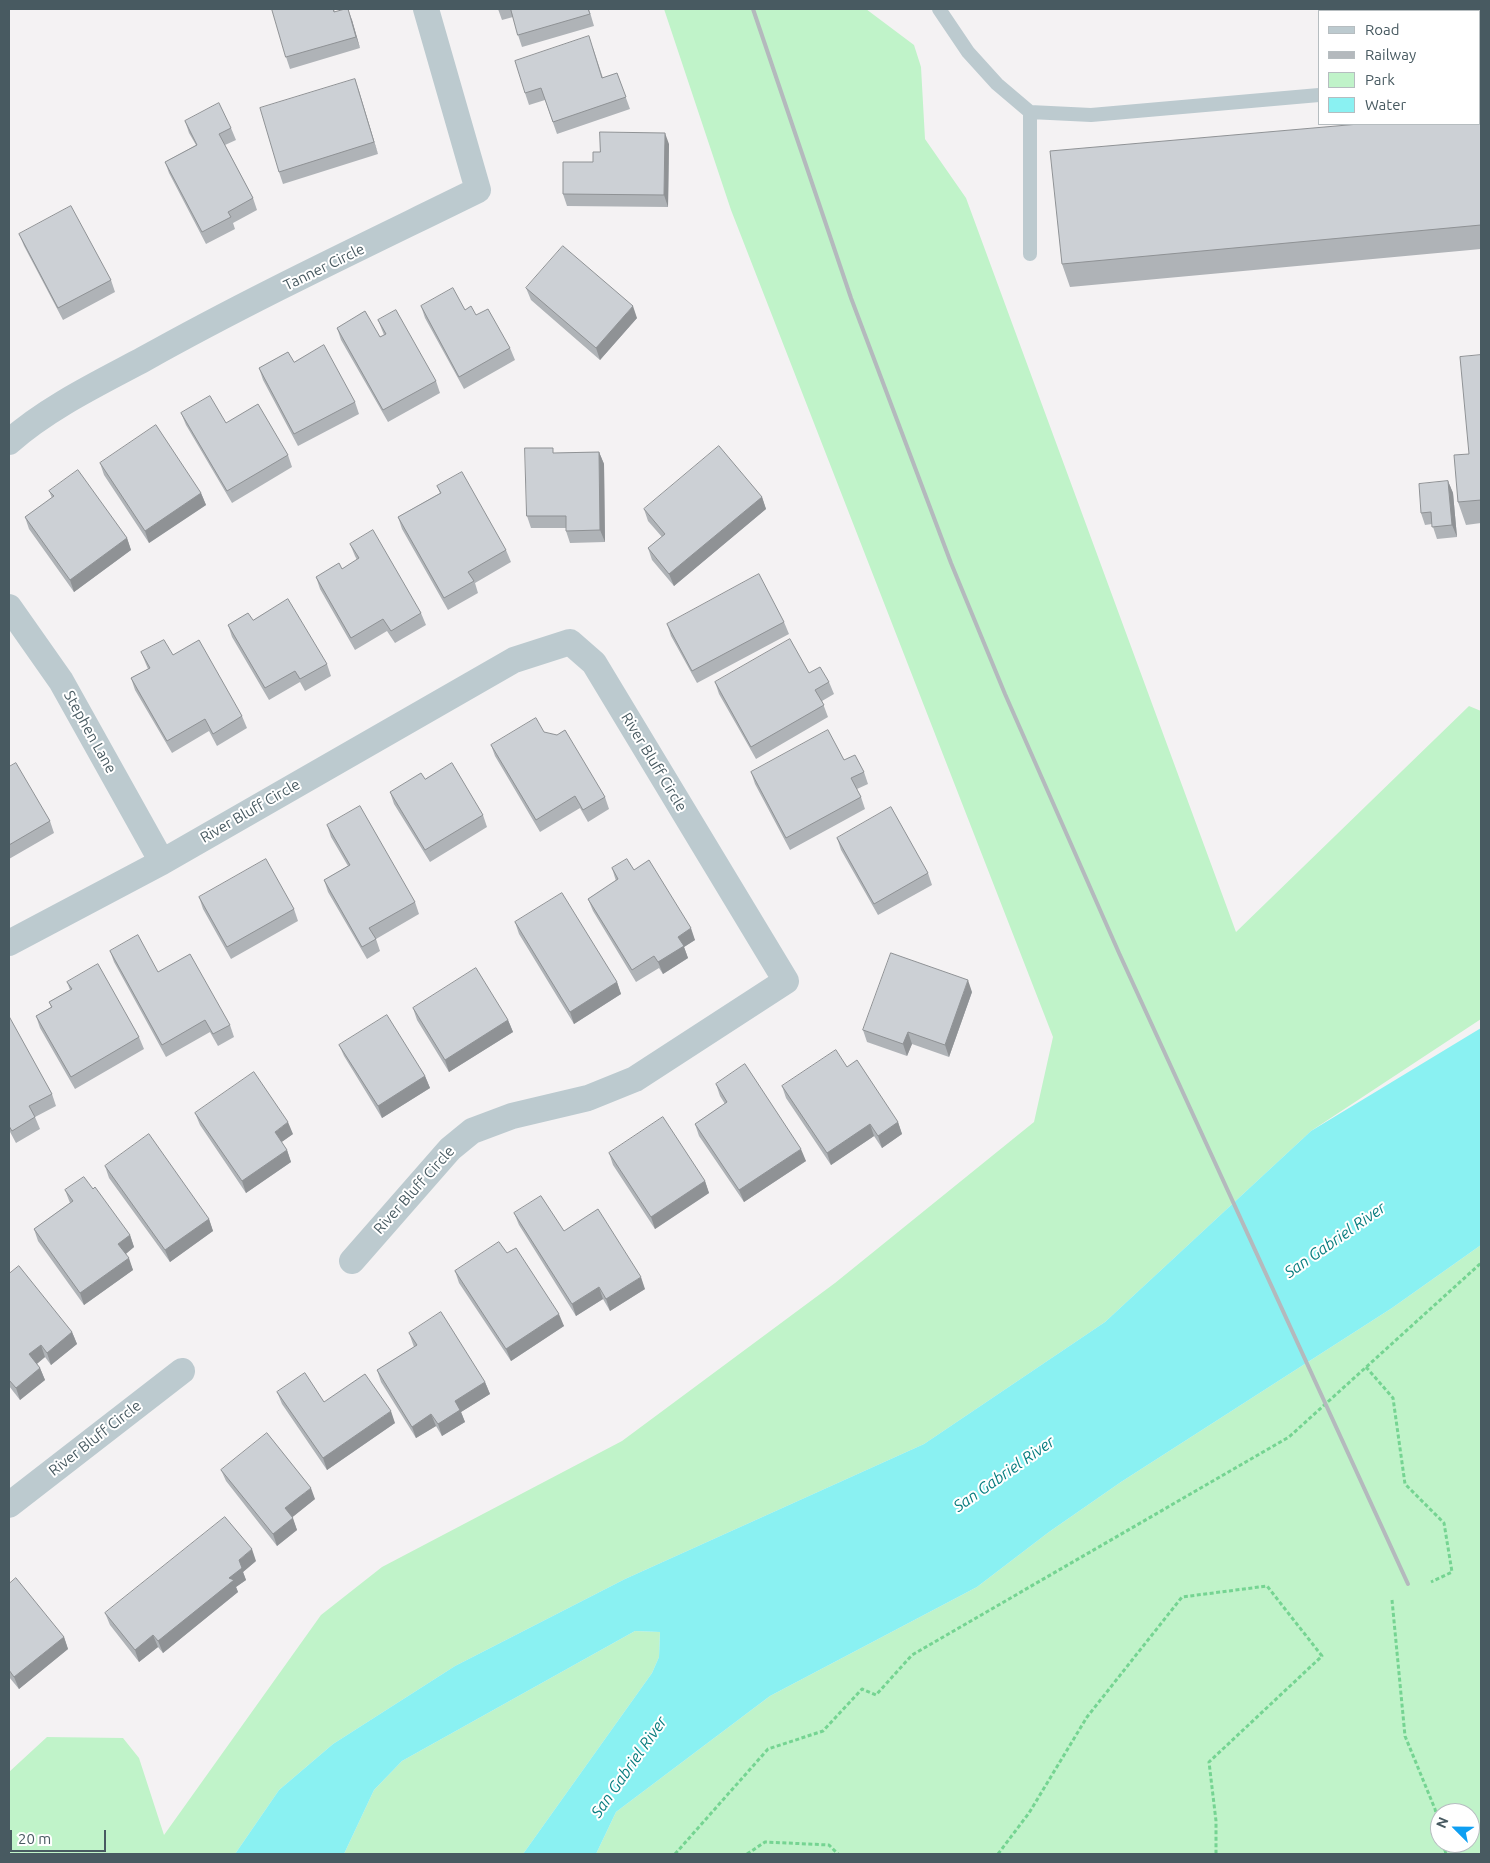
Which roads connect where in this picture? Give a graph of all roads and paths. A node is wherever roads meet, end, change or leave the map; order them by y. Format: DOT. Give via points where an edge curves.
graph roads {
  1 [pos="426,9"];
  2 [pos="939,9"];
  3 [pos="1318,95"];
  4 [pos="1030,112"];
  5 [pos="1030,254"];
  6 [pos="9,442"];
  7 [pos="9,607"];
  8 [pos="162,862"];
  9 [pos="9,943"];
  10 [pos="352,1261"];
  11 [pos="1481,1263"];
  12 [pos="1366,1367"];
  13 [pos="182,1371"];
  14 [pos="9,1505"];
  15 [pos="1431,1582"];
  16 [pos="1392,1600"];
  17 [pos="1432,1803"];
  18 [pos="675,1854"];
  19 [pos="747,1854"];
  20 [pos="838,1854"];
  21 [pos="998,1854"];
  22 [pos="1216,1854"];
  1 -- 6 [label="street, Tanner Circle" via="478,190 195,330 74,398 25,428"];
  2 -- 4 [label="lane" via="968,52 997,84"];
  3 -- 4 [label="lane" via="1091,115"];
  4 -- 5 [label="lane"];
  7 -- 8 [label="street, Stephen Lane" via="61,681"];
  8 -- 9 [label="street, River Bluff Circle"];
  8 -- 10 [label="street, River Bluff Circle" via="514,660 570,642 594,663 786,981 635,1079 588,1098 512,1116 472,1131 450,1148"];
  11 -- 12 [label="path"];
  12 -- 15 [label="path" via="1392,1398 1405,1484 1444,1523 1452,1572"];
  12 -- 18 [label="path" via="1289,1437 912,1655 876,1695 862,1689 823,1731 768,1749"];
  13 -- 14 [label="street, River Bluff Circle"];
  16 -- 17 [label="path" via="1405,1736"];
  19 -- 20 [label="path" via="765,1842 829,1845"];
  21 -- 22 [label="path" via="1029,1813 1087,1717 1182,1597 1266,1586 1322,1656 1209,1762 1216,1821"];
}
